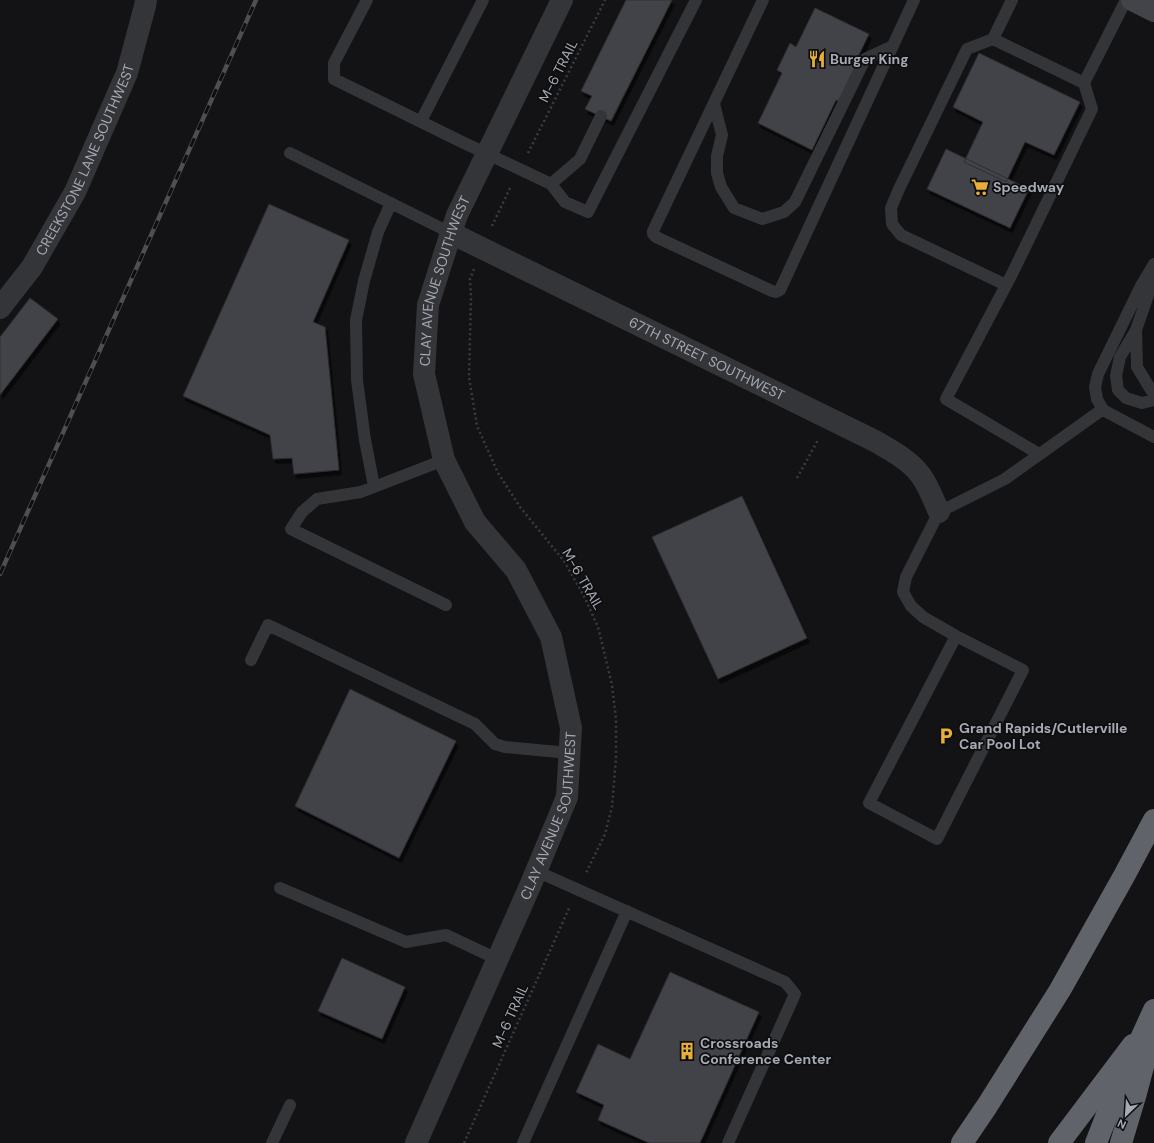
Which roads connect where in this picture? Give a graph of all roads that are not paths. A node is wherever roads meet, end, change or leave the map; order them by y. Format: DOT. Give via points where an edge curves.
graph roads {
  1 [pos="146,0"];
  2 [pos="367,0"];
  3 [pos="482,0"];
  4 [pos="561,0"];
  5 [pos="696,0"];
  6 [pos="763,0"];
  7 [pos="914,0"];
  8 [pos="1012,0"];
  9 [pos="1126,0"];
  10 [pos="1132,0"];
  11 [pos="1154,11"];
  12 [pos="993,39"];
  13 [pos="893,46"];
  14 [pos="1084,83"];
  15 [pos="714,104"];
  16 [pos="600,116"];
  17 [pos="421,121"];
  18 [pos="290,153"];
  19 [pos="487,154"];
  20 [pos="552,184"];
  21 [pos="391,203"];
  22 [pos="450,233"];
  23 [pos="1154,264"];
  24 [pos="1154,278"];
  25 [pos="1006,284"];
  26 [pos="0,308"];
  27 [pos="1136,330"];
  28 [pos="1154,392"];
  29 [pos="1154,400"];
  30 [pos="1102,408"];
  31 [pos="1154,437"];
  32 [pos="1039,454"];
  33 [pos="444,460"];
  34 [pos="374,486"];
  35 [pos="939,512"];
  36 [pos="446,605"];
  37 [pos="956,636"];
  38 [pos="251,660"];
  39 [pos="569,753"];
  40 [pos="1154,820"];
  41 [pos="536,871"];
  42 [pos="280,888"];
  43 [pos="627,911"];
  44 [pos="498,959"];
  45 [pos="1154,1010"];
  46 [pos="1154,1017"];
  47 [pos="1154,1023"];
  48 [pos="290,1105"];
  49 [pos="272,1143"];
  50 [pos="416,1143"];
  51 [pos="523,1143"];
  52 [pos="728,1143"];
  53 [pos="962,1143"];
  54 [pos="1059,1143"];
  55 [pos="1075,1143"];
  56 [pos="1096,1143"];
  57 [pos="1121,1143"];
  1 -- 26 [label="street, CREEKSTONE LANE SOUTHWEST" via="127,73 75,192 32,267"];
  2 -- 17 [label="lane" via="334,63 334,78"];
  3 -- 17 [label="lane"];
  4 -- 19 [label="street, CLAY AVENUE SOUTHWEST"];
  5 -- 20 [label="lane" via="588,212 565,202"];
  6 -- 15 [label="lane"];
  7 -- 13 [label="lane"];
  8 -- 12 [label="lane"];
  9 -- 14 [label="lane"];
  10 -- 11 [label="main road"];
  12 -- 14 [label="lane"];
  12 -- 25 [label="lane" via="967,49 891,208 892,224 901,235"];
  13 -- 15 [label="lane" via="865,59 795,202 784,212 762,219 734,208 721,187 717,173 722,135"];
  13 -- 15 [label="lane" via="780,290 776,292 653,234"];
  14 -- 25 [label="lane" via="1092,109"];
  16 -- 20 [label="lane" via="580,159"];
  17 -- 19 [label="lane"];
  18 -- 21 [label="lane"];
  19 -- 20 [label="lane"];
  19 -- 22 [label="street, CLAY AVENUE SOUTHWEST"];
  21 -- 22 [label="lane"];
  21 -- 34 [label="lane" via="378,232 356,320 357,380"];
  22 -- 33 [label="street, CLAY AVENUE SOUTHWEST" via="428,305 424,374"];
  22 -- 35 [label="street, 67TH STREET SOUTHWEST" via="875,441 899,455 918,472"];
  23 -- 30 [label="lane" via="1098,374 1095,387"];
  24 -- 27 [label="lane"];
  25 -- 32 [label="lane" via="946,399"];
  27 -- 28 [label="lane" via="1138,367"];
  27 -- 29 [label="lane" via="1120,357 1116,376 1118,390 1126,398 1142,403"];
  30 -- 31 [label="lane"];
  30 -- 32 [label="lane"];
  32 -- 35 [label="lane" via="1005,479"];
  33 -- 34 [label="lane"];
  33 -- 39 [label="street, CLAY AVENUE SOUTHWEST" via="475,522 516,570 551,637 571,728"];
  34 -- 36 [label="lane" via="361,492 317,499 302,512 291,529"];
  35 -- 37 [label="lane" via="906,577 903,592 911,606 923,617"];
  37 -- 37 [label="lane" via="1023,670 937,839 869,803"];
  38 -- 39 [label="lane" via="268,625 475,724 496,744"];
  39 -- 41 [label="street, CLAY AVENUE SOUTHWEST" via="567,797"];
  40 -- 53 [label="highway" via="1060,990"];
  41 -- 43 [label="lane"];
  41 -- 44 [label="street, CLAY AVENUE SOUTHWEST"];
  42 -- 44 [label="lane" via="406,942 446,935"];
  43 -- 51 [label="lane"];
  43 -- 52 [label="lane" via="785,982 795,994"];
  44 -- 50 [label="street, CLAY AVENUE SOUTHWEST"];
  45 -- 56 [label="highway, bridge"];
  46 -- 54 [label="highway"];
  47 -- 55 [label="highway"];
  47 -- 57 [label="highway"];
  48 -- 49 [label="lane"];
}
